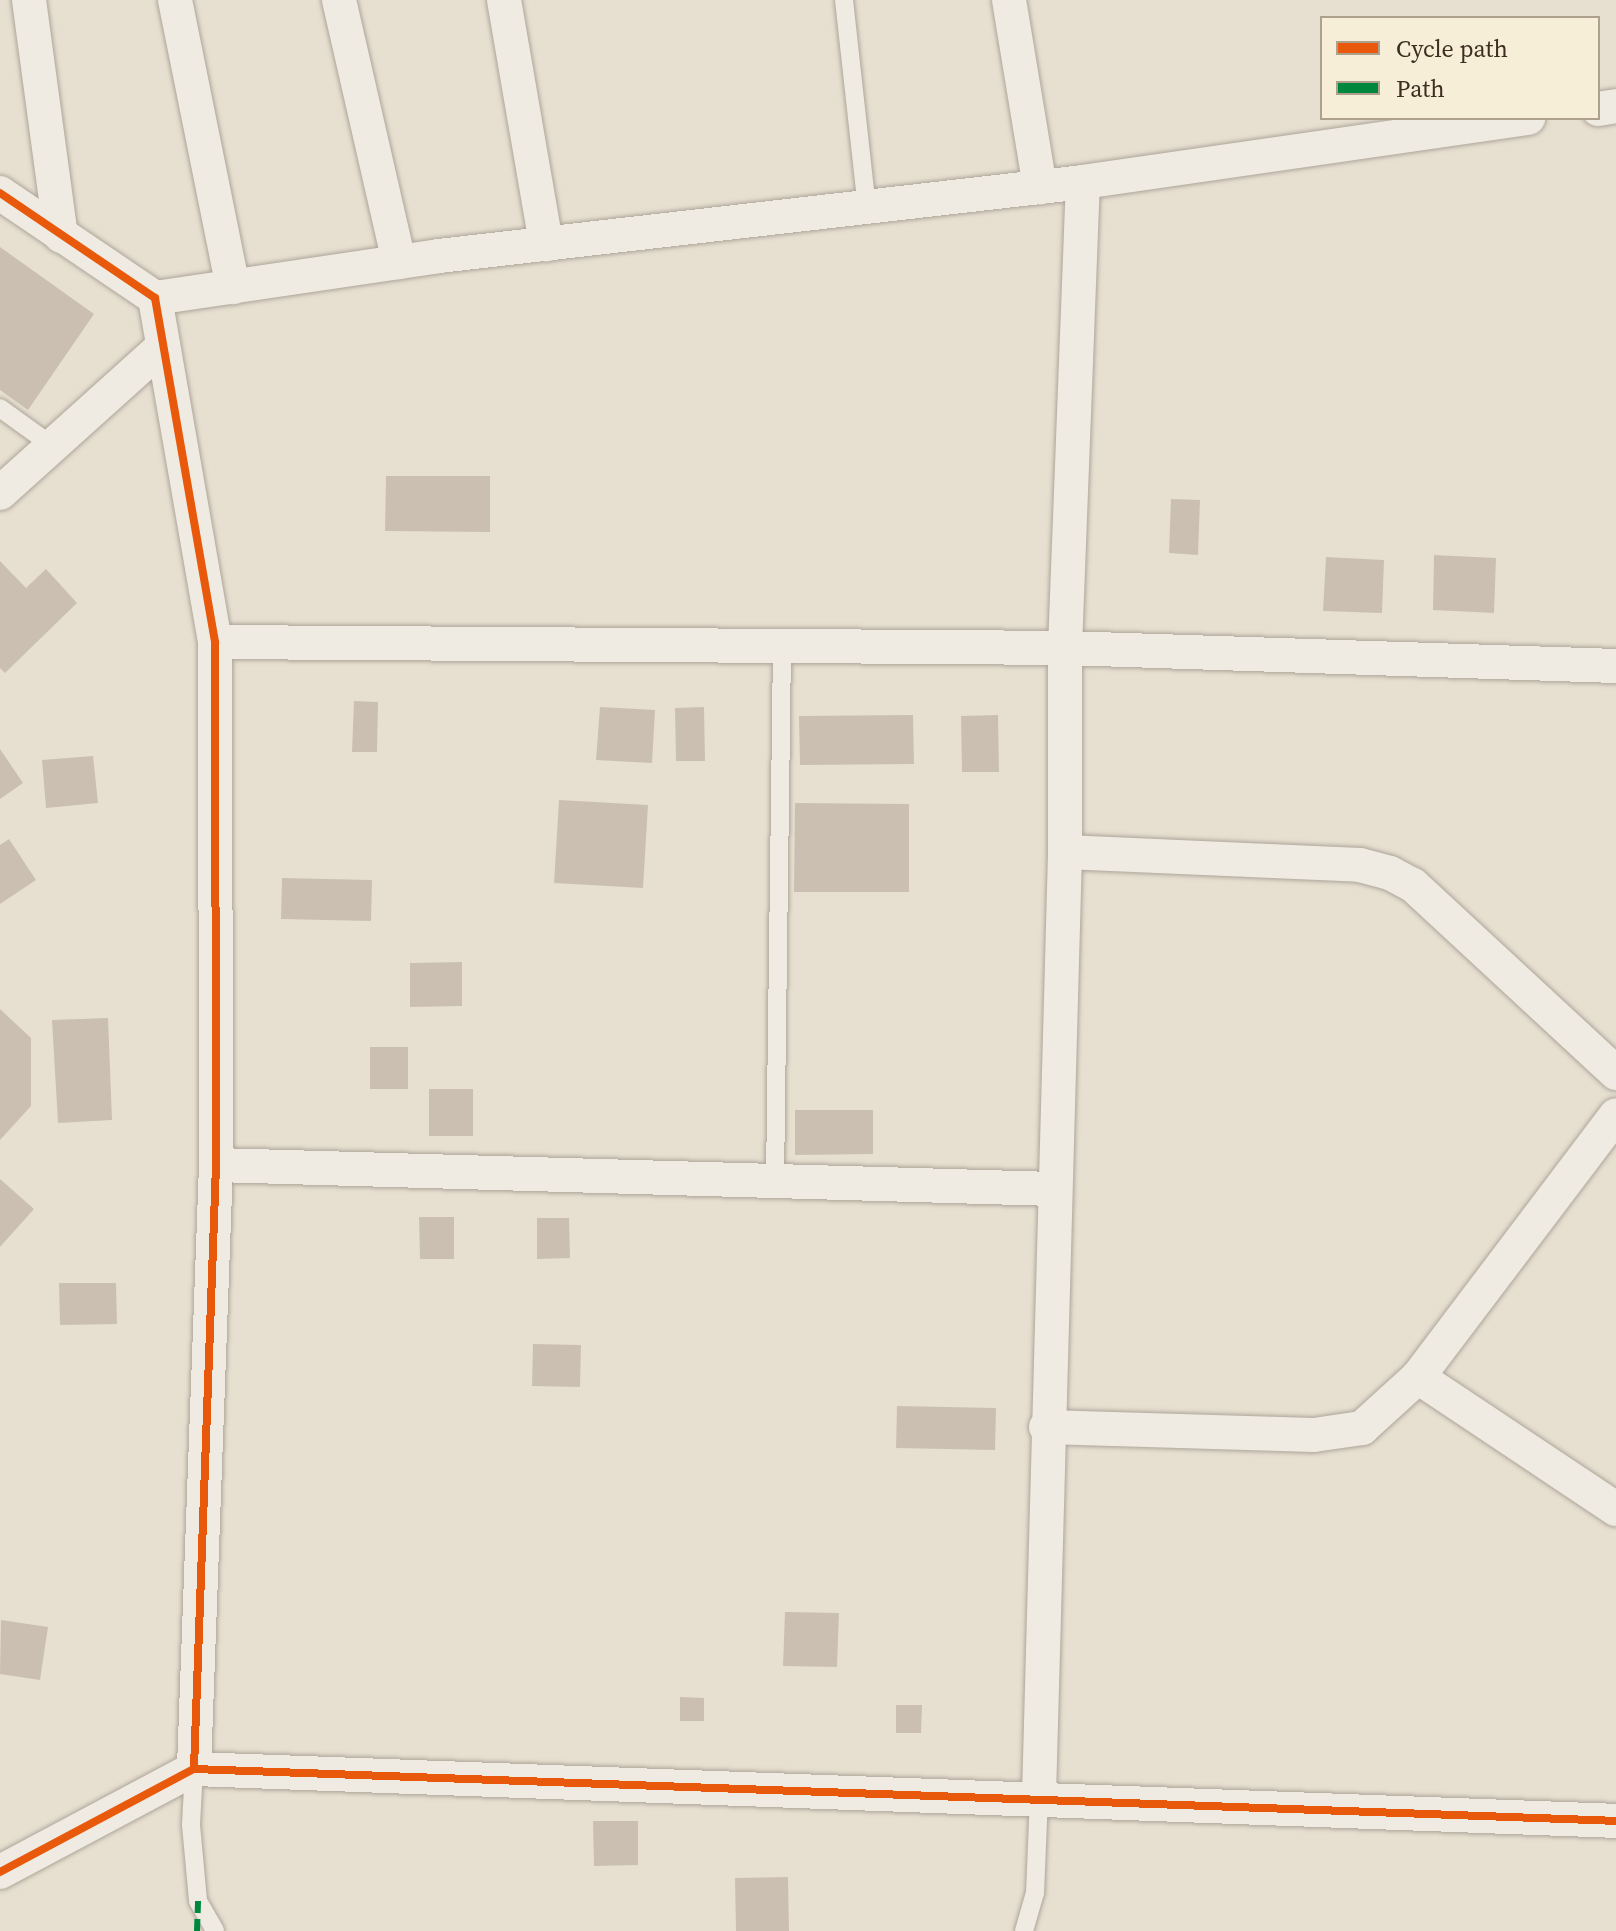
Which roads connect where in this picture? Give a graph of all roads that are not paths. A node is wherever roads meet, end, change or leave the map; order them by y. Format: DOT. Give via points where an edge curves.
graph roads {
  1 [pos="29,0"];
  2 [pos="175,0"];
  3 [pos="339,0"];
  4 [pos="504,0"];
  5 [pos="844,0"];
  6 [pos="1009,0"];
  7 [pos="1514,120"];
  8 [pos="1083,182"];
  9 [pos="1040,187"];
  10 [pos="0,193"];
  11 [pos="867,207"];
  12 [pos="61,236"];
  13 [pos="546,244"];
  14 [pos="399,262"];
  15 [pos="233,287"];
  16 [pos="155,298"];
  17 [pos="163,346"];
  18 [pos="0,408"];
  19 [pos="54,447"];
  20 [pos="0,493"];
  21 [pos="215,642"];
  22 [pos="782,646"];
  23 [pos="1065,648"];
  24 [pos="1616,666"];
  25 [pos="1065,852"];
  26 [pos="1616,1073"];
  27 [pos="1616,1115"];
  28 [pos="216,1165"];
  29 [pos="775,1181"];
  30 [pos="1053,1189"];
  31 [pos="1418,1377"];
  32 [pos="1046,1427"];
  33 [pos="1616,1509"];
  34 [pos="194,1769"];
  35 [pos="1039,1796"];
  36 [pos="1616,1821"];
  37 [pos="0,1872"];
  38 [pos="215,1931"];
  39 [pos="1024,1931"];
  1 -- 12 [label="street"];
  2 -- 15 [label="street"];
  3 -- 14 [label="street"];
  4 -- 13 [label="street"];
  5 -- 11 [label="lane"];
  6 -- 9 [label="street"];
  7 -- 8 [label="street"];
  8 -- 9 [label="street"];
  8 -- 23 [label="street"];
  9 -- 11 [label="street"];
  10 -- 12 [label="street"];
  11 -- 13 [label="street"];
  12 -- 16 [label="street"];
  13 -- 14 [label="street"];
  14 -- 15 [label="street"];
  15 -- 16 [label="street"];
  16 -- 17 [label="street"];
  17 -- 19 [label="street"];
  17 -- 21 [label="street"];
  18 -- 19 [label="lane"];
  19 -- 20 [label="street"];
  21 -- 22 [label="street"];
  21 -- 28 [label="street"];
  22 -- 23 [label="street"];
  22 -- 29 [label="lane"];
  23 -- 24 [label="street"];
  23 -- 25 [label="street"];
  25 -- 26 [label="street" via="1360,865 1390,873 1413,885"];
  25 -- 30 [label="street"];
  27 -- 31 [label="street"];
  28 -- 29 [label="street"];
  28 -- 34 [label="street"];
  29 -- 30 [label="street"];
  30 -- 32 [label="street"];
  31 -- 32 [label="street" via="1362,1428 1335,1435"];
  31 -- 33 [label="street"];
  32 -- 35 [label="street"];
  34 -- 35 [label="street"];
  34 -- 37 [label="street"];
  34 -- 38 [label="lane" via="191,1825 198,1901"];
  35 -- 36 [label="street"];
  35 -- 39 [label="lane" via="1035,1893"];
}
